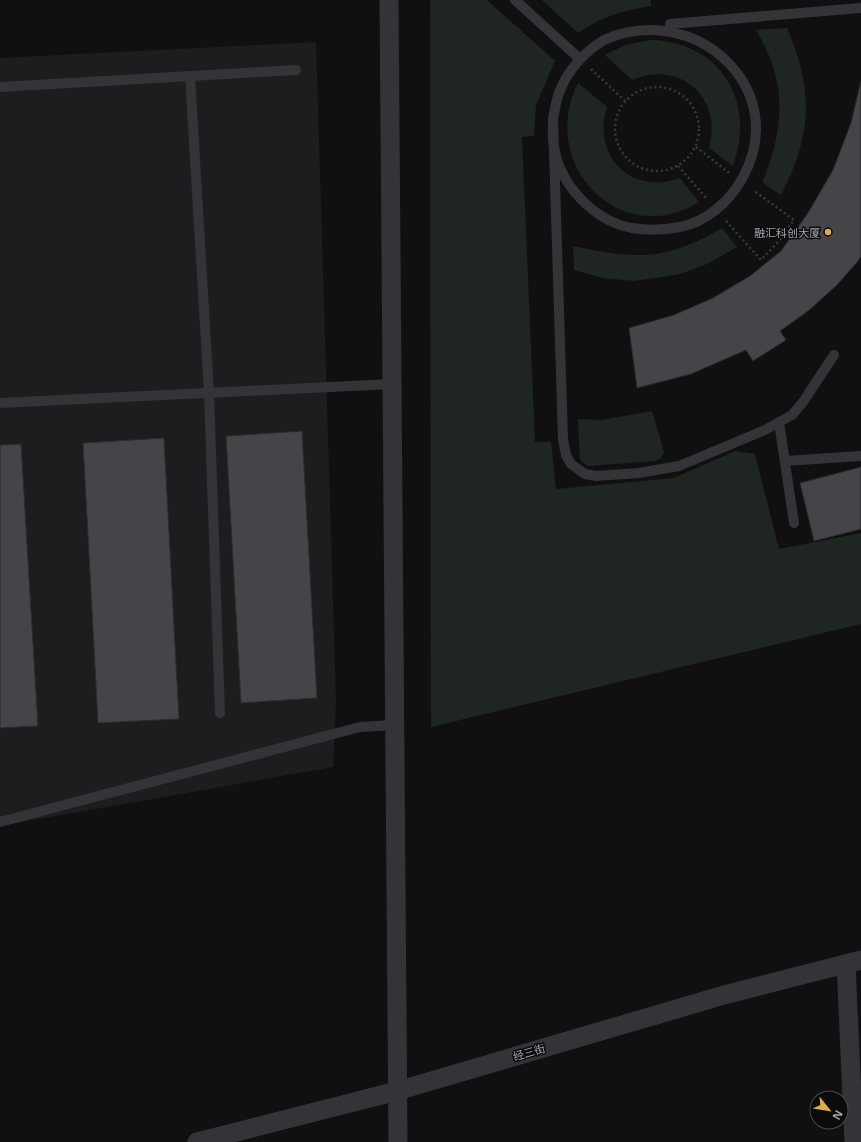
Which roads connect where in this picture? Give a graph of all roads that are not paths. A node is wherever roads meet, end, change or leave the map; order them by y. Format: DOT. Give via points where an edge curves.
graph roads {
  1 [pos="389,0"];
  2 [pos="515,0"];
  3 [pos="861,8"];
  4 [pos="646,26"];
  5 [pos="580,59"];
  6 [pos="296,70"];
  7 [pos="190,76"];
  8 [pos="0,87"];
  9 [pos="553,118"];
  10 [pos="834,355"];
  11 [pos="392,384"];
  12 [pos="209,393"];
  13 [pos="0,403"];
  14 [pos="779,422"];
  15 [pos="861,456"];
  16 [pos="785,461"];
  17 [pos="794,523"];
  18 [pos="220,713"];
  19 [pos="394,725"];
  20 [pos="0,822"];
  21 [pos="854,962"];
  22 [pos="397,1091"];
  23 [pos="197,1142"];
  24 [pos="398,1142"];
  25 [pos="854,1142"];
  1 -- 11 [label="street"];
  2 -- 5 [label="lane"];
  3 -- 4 [label="lane"];
  4 -- 5 [label="lane" via="617,33 592,48"];
  4 -- 9 [label="lane" via="675,28 703,38 727,55 744,78 755,106 757,136 751,164 736,190 716,210 689,225 660,231 631,228 604,217 581,199 564,175 554,147"];
  5 -- 9 [label="lane" via="559,92"];
  6 -- 7 [label="lane"];
  7 -- 8 [label="lane"];
  7 -- 12 [label="lane"];
  9 -- 14 [label="lane" via="563,439 566,455 571,464 578,470 596,476 639,473 679,466"];
  10 -- 14 [label="lane" via="803,402 792,414"];
  11 -- 12 [label="lane"];
  11 -- 19 [label="street"];
  12 -- 13 [label="lane"];
  12 -- 18 [label="lane"];
  14 -- 16 [label="lane"];
  15 -- 16 [label="lane"];
  16 -- 17 [label="lane"];
  19 -- 20 [label="lane" via="360,727"];
  19 -- 22 [label="street"];
  21 -- 22 [label="street, 经三街" via="724,995"];
  21 -- 25 [label="street"];
  22 -- 23 [label="street, 经三街"];
  22 -- 24 [label="street"];
}
